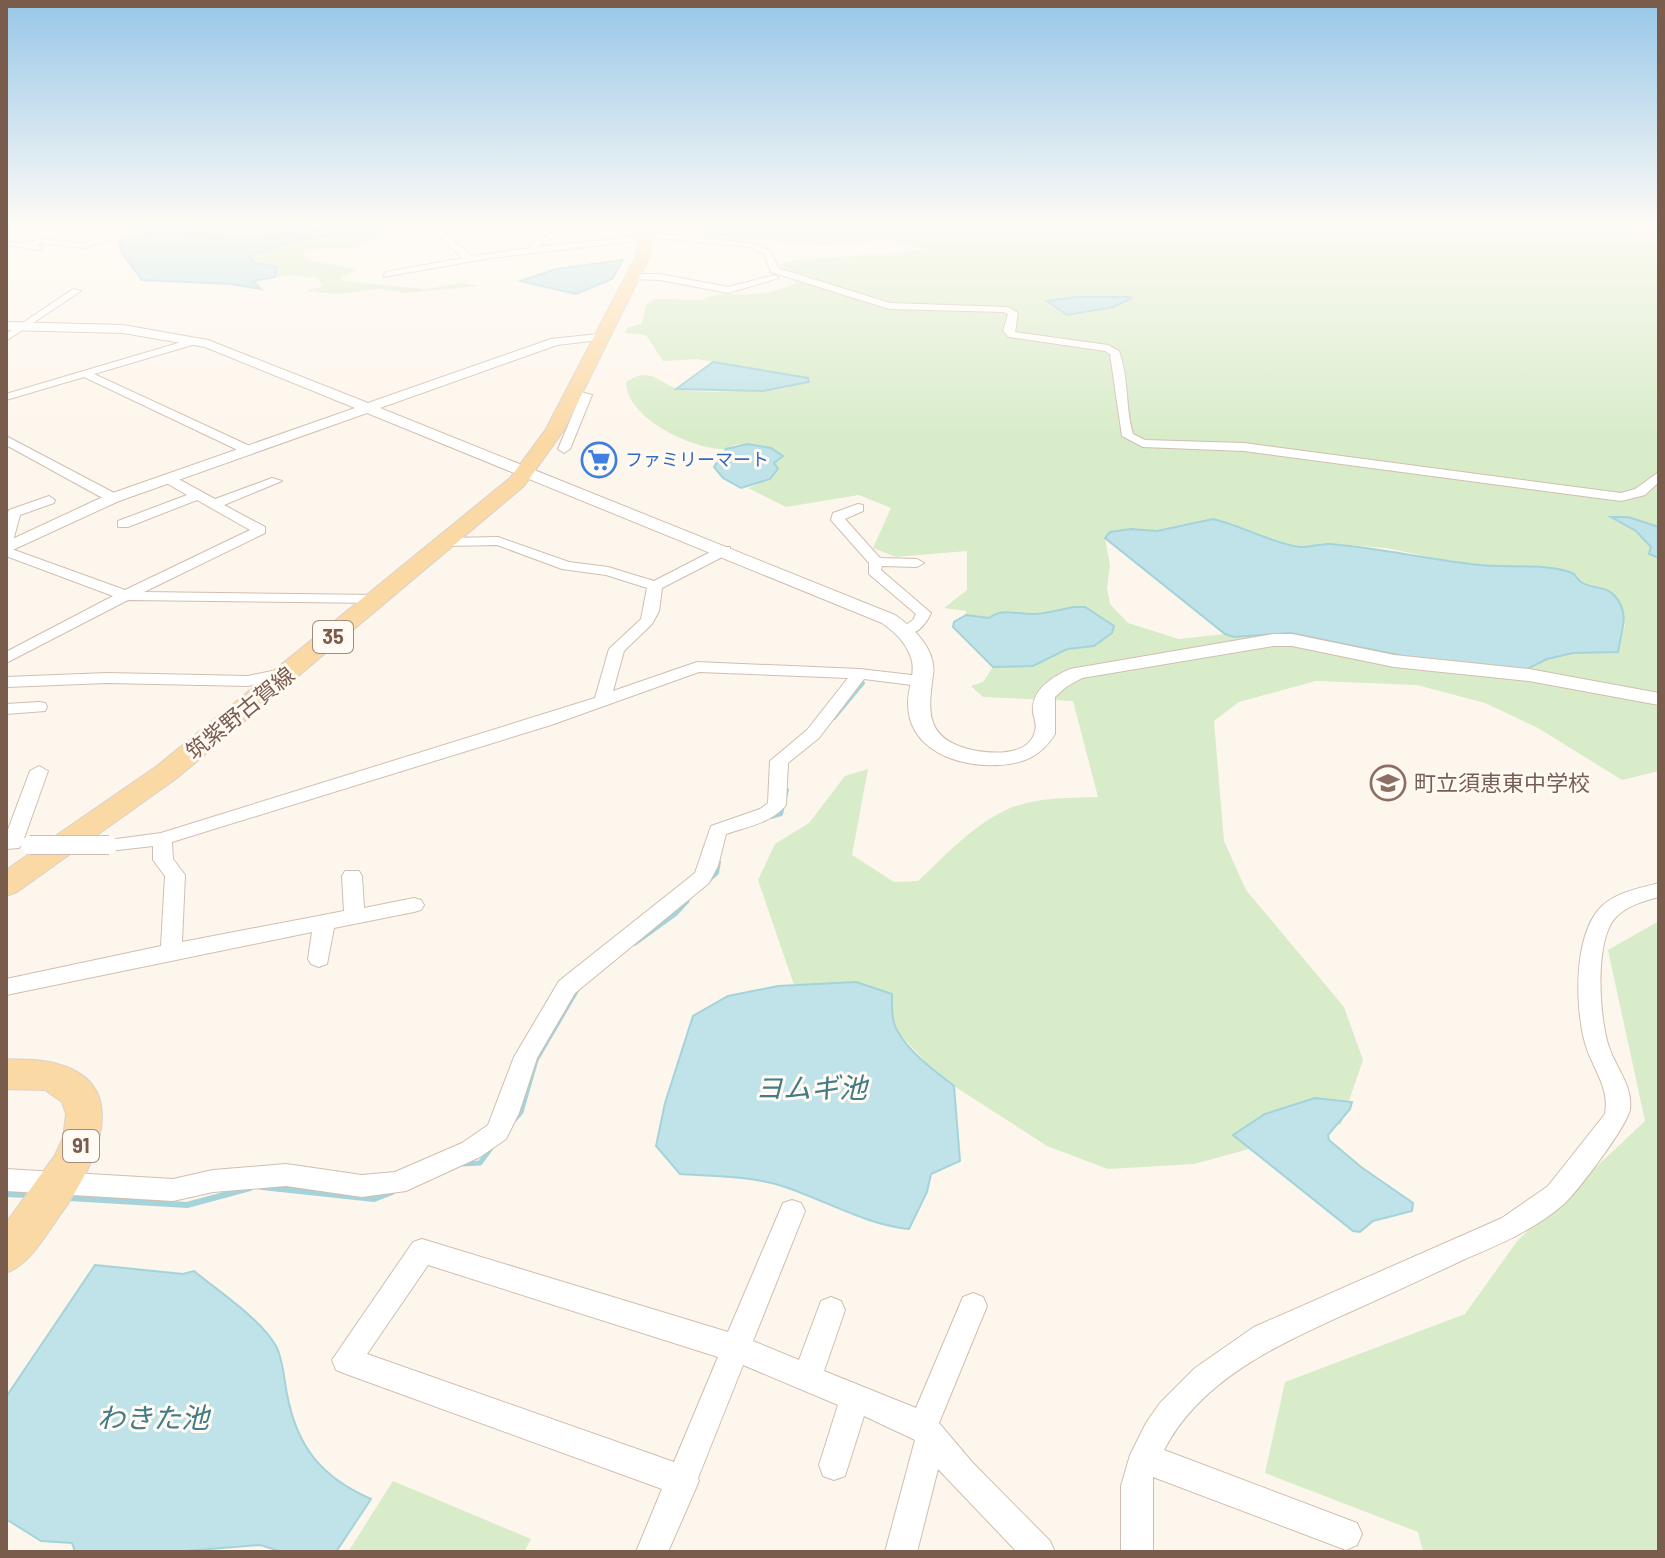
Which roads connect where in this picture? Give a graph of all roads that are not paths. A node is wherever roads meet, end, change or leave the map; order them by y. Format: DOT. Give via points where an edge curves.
graph roads {
  1 [pos="68,296"];
  2 [pos="613,296"];
  3 [pos="623,296"];
  4 [pos="850,296"];
  5 [pos="15,326"];
  6 [pos="603,336"];
  7 [pos="6,338"];
  8 [pos="195,341"];
  9 [pos="83,373"];
  10 [pos="573,393"];
  11 [pos="6,397"];
  12 [pos="367,408"];
  13 [pos="6,440"];
  14 [pos="564,449"];
  15 [pos="248,450"];
  16 [pos="526,472"];
  17 [pos="1659,476"];
  18 [pos="167,478"];
  19 [pos="276,481"];
  20 [pos="198,495"];
  21 [pos="113,498"];
  22 [pos="49,500"];
  23 [pos="214,504"];
  24 [pos="858,508"];
  25 [pos="123,524"];
  26 [pos="447,542"];
  27 [pos="7,545"];
  28 [pos="725,550"];
  29 [pos="876,562"];
  30 [pos="917,563"];
  31 [pos="655,586"];
  32 [pos="126,596"];
  33 [pos="378,599"];
  34 [pos="905,631"];
  35 [pos="6,658"];
  36 [pos="290,673"];
  37 [pos="860,674"];
  38 [pos="920,681"];
  39 [pos="6,682"];
  40 [pos="603,699"];
  41 [pos="1659,699"];
  42 [pos="39,707"];
  43 [pos="6,709"];
  44 [pos="39,771"];
  45 [pos="162,839"];
  46 [pos="16,844"];
  47 [pos="352,876"];
  48 [pos="6,885"];
  49 [pos="1659,890"];
  50 [pos="414,905"];
  51 [pos="354,917"];
  52 [pos="324,922"];
  53 [pos="171,952"];
  54 [pos="319,959"];
  55 [pos="6,987"];
  56 [pos="6,1074"];
  57 [pos="6,1180"];
  58 [pos="59,1183"];
  59 [pos="792,1211"];
  60 [pos="6,1254"];
  61 [pos="973,1306"];
  62 [pos="831,1310"];
  63 [pos="737,1349"];
  64 [pos="807,1378"];
  65 [pos="855,1398"];
  66 [pos="927,1432"];
  67 [pos="1146,1459"];
  68 [pos="834,1465"];
  69 [pos="684,1481"];
  70 [pos="1346,1534"];
  71 [pos="652,1552"];
  72 [pos="901,1552"];
  73 [pos="1039,1552"];
  74 [pos="1137,1552"];
  1 -- 5 [label="street"];
  2 -- 6 [label="main road, 筑紫野古賀線 / 35" via="597,328"];
  3 -- 6 [label="main road, 筑紫野古賀線 / 35"];
  4 -- 17 [label="street" via="903,308 1005,309 1013,313 1008,331 1012,335 1108,348 1115,353 1128,436 1143,443 1244,447 1621,497 1640,492"];
  5 -- 7 [label="street"];
  5 -- 8 [label="street" via="123,329"];
  6 -- 10 [label="main road, 筑紫野古賀線 / 35"];
  6 -- 12 [label="street" via="555,342"];
  8 -- 9 [label="street"];
  8 -- 12 [label="street"];
  9 -- 11 [label="street"];
  9 -- 15 [label="street"];
  10 -- 14 [label="street" via="587,395"];
  10 -- 16 [label="main road, 筑紫野古賀線 / 35"];
  12 -- 15 [label="street"];
  12 -- 16 [label="street"];
  13 -- 21 [label="street"];
  15 -- 18 [label="street"];
  16 -- 26 [label="main road, 筑紫野古賀線 / 35"];
  16 -- 28 [label="street"];
  18 -- 20 [label="street"];
  18 -- 21 [label="street"];
  19 -- 23 [label="street"];
  20 -- 23 [label="street"];
  20 -- 25 [label="street"];
  21 -- 27 [label="street"];
  22 -- 27 [label="street" via="14,513"];
  23 -- 32 [label="street" via="260,530"];
  24 -- 29 [label="street" via="838,520"];
  26 -- 31 [label="street" via="498,541 567,566 608,571"];
  26 -- 33 [label="main road, 筑紫野古賀線 / 35"];
  27 -- 32 [label="street"];
  28 -- 31 [label="street"];
  28 -- 34 [label="street" via="894,620"];
  29 -- 30 [label="street"];
  29 -- 34 [label="street" via="874,571 924,613"];
  31 -- 40 [label="street" via="647,621 617,649"];
  32 -- 33 [label="street"];
  32 -- 35 [label="street"];
  33 -- 36 [label="main road, 筑紫野古賀線 / 35"];
  34 -- 38 [label="street" via="917,650"];
  36 -- 39 [label="street" via="248,681"];
  36 -- 48 [label="main road, 筑紫野古賀線 / 35" via="167,772"];
  37 -- 38 [label="street"];
  37 -- 40 [label="street" via="697,667"];
  37 -- 58 [label="street" via="813,734 779,761 777,805 718,830 710,868 702,878 567,987 526,1057 507,1113 485,1143 397,1183 362,1186 286,1175 173,1190"];
  38 -- 41 [label="street" via="919,724 929,739 977,758 1004,758 1036,746 1046,732 1043,710 1050,690 1077,673 1273,640 1309,642 1404,663 1529,675"];
  40 -- 45 [label="street"];
  42 -- 43 [label="street"];
  44 -- 46 [label="street"];
  45 -- 46 [label="street, bridge" via="109,845"];
  45 -- 53 [label="street" via="163,860 175,875"];
  47 -- 51 [label="street"];
  49 -- 67 [label="street" via="1628,898 1597,925 1590,953 1593,1031 1620,1103 1616,1117 1557,1194 1511,1226 1228,1358 1176,1409"];
  50 -- 51 [label="street"];
  51 -- 52 [label="street"];
  52 -- 53 [label="street"];
  52 -- 54 [label="street"];
  53 -- 55 [label="street"];
  56 -- 58 [label="main road, 91" via="55,1078 80,1096 85,1139"];
  57 -- 58 [label="street"];
  58 -- 60 [label="main road, 91"];
  59 -- 63 [label="street"];
  61 -- 66 [label="street"];
  62 -- 64 [label="street"];
  63 -- 64 [label="street"];
  63 -- 69 [label="street"];
  63 -- 69 [label="street" via="422,1251 346,1360"];
  64 -- 65 [label="street"];
  65 -- 66 [label="street"];
  65 -- 68 [label="street"];
  66 -- 72 [label="street"];
  66 -- 73 [label="street"];
  67 -- 70 [label="street"];
  67 -- 74 [label="street" via="1138,1478"];
  69 -- 71 [label="street"];
}
